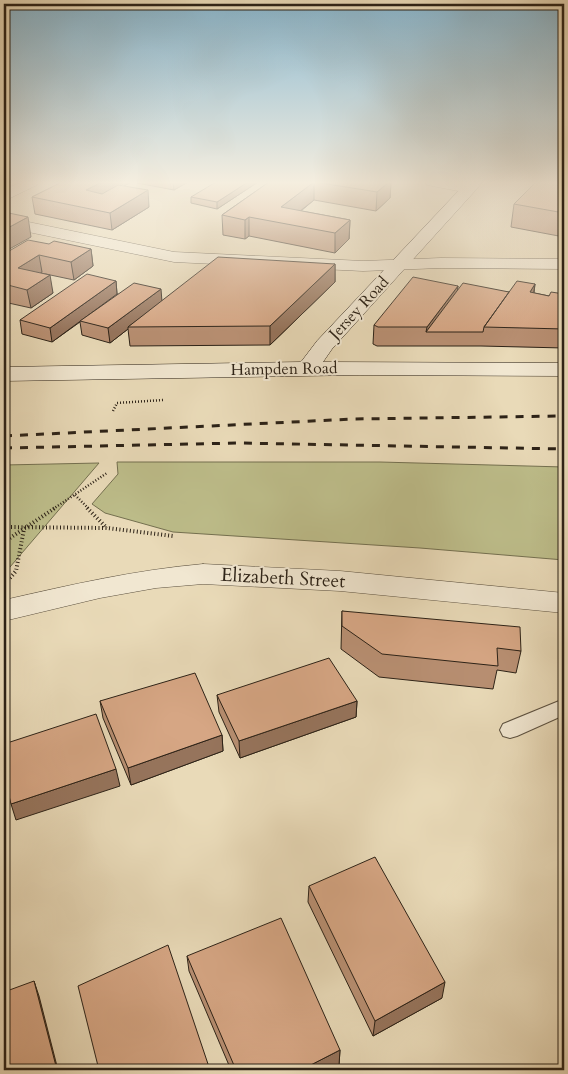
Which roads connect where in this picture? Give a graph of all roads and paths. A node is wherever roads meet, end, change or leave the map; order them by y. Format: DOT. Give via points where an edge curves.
graph roads {
  1 [pos="53,232"];
  2 [pos="428,232"];
  3 [pos="564,264"];
  4 [pos="398,265"];
  5 [pos="306,370"];
  6 [pos="564,370"];
  7 [pos="4,374"];
  8 [pos="108,473"];
  9 [pos="75,495"];
  10 [pos="4,527"];
  11 [pos="24,528"];
  12 [pos="108,528"];
  13 [pos="173,536"];
  14 [pos="4,542"];
  15 [pos="4,585"];
  16 [pos="564,603"];
  17 [pos="4,611"];
  18 [pos="564,707"];
  19 [pos="510,730"];
  1 -- 4 [label="street" via="174,257"];
  2 -- 4 [label="street, Jersey Road"];
  3 -- 4 [label="street"];
  4 -- 5 [label="street, Jersey Road" via="324,345"];
  5 -- 6 [label="street, Hampden Road"];
  5 -- 7 [label="street, Hampden Road"];
  8 -- 9 [label="path"];
  9 -- 11 [label="path"];
  9 -- 12 [label="path"];
  10 -- 11 [label="path"];
  11 -- 12 [label="path"];
  11 -- 14 [label="path"];
  11 -- 15 [label="path" via="16,571"];
  12 -- 13 [label="path"];
  16 -- 17 [label="street, Elizabeth Street" via="340,581 204,574 100,588"];
  18 -- 19 [label="lane"];
}
